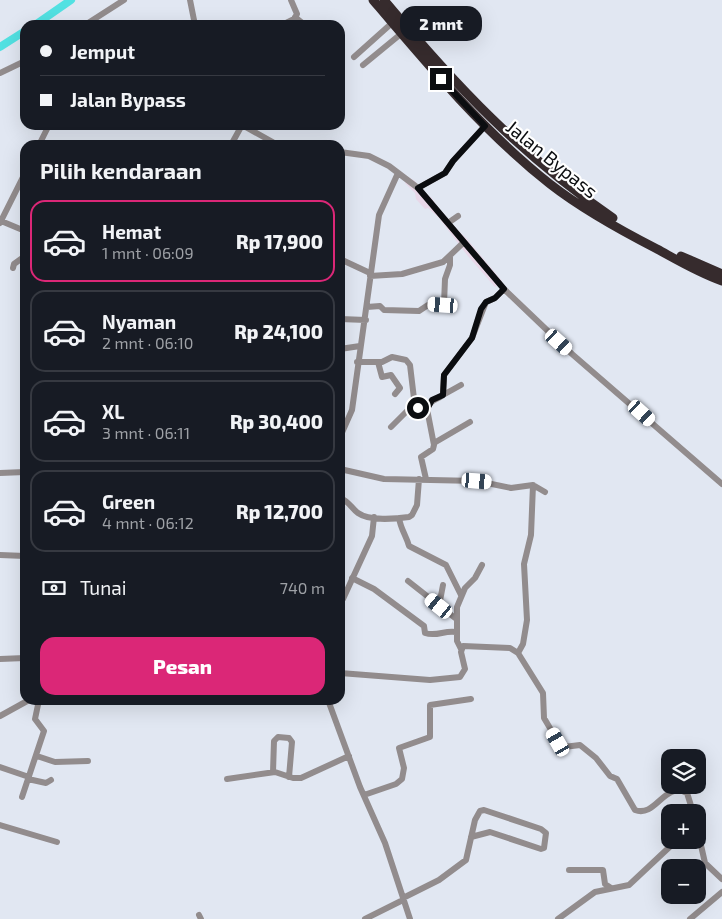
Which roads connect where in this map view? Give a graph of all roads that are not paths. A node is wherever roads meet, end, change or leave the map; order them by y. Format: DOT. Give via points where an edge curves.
graph roads {
  1 [pos="124,0"];
  2 [pos="190,0"];
  3 [pos="291,0"];
  4 [pos="373,0"];
  5 [pos="384,0"];
  6 [pos="296,18"];
  7 [pos="93,20"];
  8 [pos="194,20"];
  9 [pos="292,20"];
  10 [pos="299,20"];
  11 [pos="392,23"];
  12 [pos="402,32"];
  13 [pos="354,57"];
  14 [pos="20,63"];
  15 [pos="364,66"];
  16 [pos="0,73"];
  17 [pos="444,77"];
  18 [pos="485,126"];
  19 [pos="250,130"];
  20 [pos="268,140"];
  21 [pos="345,153"];
  22 [pos="398,172"];
  23 [pos="20,183"];
  24 [pos="418,188"];
  25 [pos="458,216"];
  26 [pos="0,222"];
  27 [pos="448,223"];
  28 [pos="20,229"];
  29 [pos="463,243"];
  30 [pos="450,257"];
  31 [pos="20,260"];
  32 [pos="345,262"];
  33 [pos="13,268"];
  34 [pos="722,274"];
  35 [pos="370,275"];
  36 [pos="722,281"];
  37 [pos="504,289"];
  38 [pos="367,306"];
  39 [pos="345,318"];
  40 [pos="366,320"];
  41 [pos="360,346"];
  42 [pos="345,348"];
  43 [pos="357,362"];
  44 [pos="378,362"];
  45 [pos="461,385"];
  46 [pos="396,394"];
  47 [pos="443,395"];
  48 [pos="416,408"];
  49 [pos="427,409"];
  50 [pos="470,422"];
  51 [pos="345,426"];
  52 [pos="390,427"];
  53 [pos="434,443"];
  54 [pos="345,470"];
  55 [pos="20,472"];
  56 [pos="0,473"];
  57 [pos="419,479"];
  58 [pos="426,479"];
  59 [pos="722,484"];
  60 [pos="533,485"];
  61 [pos="545,492"];
  62 [pos="345,500"];
  63 [pos="374,517"];
  64 [pos="399,518"];
  65 [pos="0,555"];
  66 [pos="20,556"];
  67 [pos="482,565"];
  68 [pos="352,578"];
  69 [pos="408,581"];
  70 [pos="443,586"];
  71 [pos="345,594"];
  72 [pos="461,595"];
  73 [pos="439,606"];
  74 [pos="455,618"];
  75 [pos="456,632"];
  76 [pos="461,649"];
  77 [pos="518,653"];
  78 [pos="20,658"];
  79 [pos="0,659"];
  80 [pos="345,673"];
  81 [pos="472,699"];
  82 [pos="20,705"];
  83 [pos="38,705"];
  84 [pos="330,705"];
  85 [pos="0,716"];
  86 [pos="37,756"];
  87 [pos="349,756"];
  88 [pos="88,761"];
  89 [pos="0,767"];
  90 [pos="273,772"];
  91 [pos="290,777"];
  92 [pos="29,778"];
  93 [pos="227,779"];
  94 [pos="51,780"];
  95 [pos="364,796"];
  96 [pos="22,797"];
  97 [pos="690,804"];
  98 [pos="0,825"];
  99 [pos="471,836"];
  100 [pos="57,842"];
  101 [pos="667,849"];
  102 [pos="702,849"];
  103 [pos="569,870"];
  104 [pos="722,879"];
  105 [pos="612,888"];
  106 [pos="722,892"];
  107 [pos="403,899"];
  108 [pos="692,918"];
  109 [pos="364,919"];
  110 [pos="410,919"];
  111 [pos="558,919"];
  1 -- 7 [label="street"];
  2 -- 8 [label="street"];
  3 -- 6 [label="street" via="297,11"];
  4 -- 11 [label="highway, Jalan Bypass"];
  5 -- 17 [label="highway, Jalan Bypass"];
  6 -- 9 [label="street"];
  6 -- 10 [label="street"];
  11 -- 12 [label="highway, Jalan Bypass"];
  11 -- 13 [label="street"];
  12 -- 15 [label="street"];
  12 -- 17 [label="highway, Jalan Bypass"];
  14 -- 16 [label="street"];
  17 -- 18 [label="highway, Jalan Bypass"];
  17 -- 34 [label="highway, Jalan Bypass" via="534,159 589,202 642,236"];
  18 -- 24 [label="street" via="445,173"];
  18 -- 36 [label="highway, Jalan Bypass" via="550,184 586,209 693,269"];
  19 -- 20 [label="street"];
  21 -- 22 [label="street" via="370,156"];
  22 -- 24 [label="street"];
  22 -- 35 [label="street" via="379,215"];
  23 -- 26 [label="street"];
  24 -- 27 [label="street"];
  25 -- 27 [label="street"];
  26 -- 28 [label="street"];
  27 -- 29 [label="street"];
  29 -- 30 [label="street"];
  29 -- 37 [label="street"];
  30 -- 35 [label="street" via="402,274"];
  30 -- 38 [label="street" via="444,304 412,311"];
  31 -- 33 [label="street"];
  32 -- 35 [label="street"];
  35 -- 38 [label="street"];
  37 -- 47 [label="street" via="481,309 472,338 444,375"];
  37 -- 59 [label="street" via="572,354"];
  38 -- 40 [label="street"];
  39 -- 40 [label="street"];
  40 -- 41 [label="street"];
  41 -- 42 [label="street"];
  41 -- 43 [label="street"];
  43 -- 44 [label="street"];
  43 -- 51 [label="street" via="352,410"];
  44 -- 46 [label="street" via="382,378 391,375 399,386"];
  44 -- 48 [label="street" via="392,357 408,362"];
  45 -- 47 [label="street"];
  47 -- 49 [label="street" via="432,400"];
  48 -- 49 [label="street"];
  48 -- 52 [label="street" via="407,411"];
  49 -- 53 [label="street"];
  50 -- 53 [label="street"];
  53 -- 58 [label="street" via="433,449 421,456"];
  54 -- 57 [label="street" via="384,479"];
  55 -- 56 [label="street"];
  57 -- 58 [label="street"];
  57 -- 64 [label="street" via="416,511"];
  58 -- 60 [label="street" via="492,482 511,488"];
  60 -- 61 [label="street"];
  60 -- 77 [label="street" via="532,520 524,569 527,620"];
  62 -- 63 [label="street" via="357,513"];
  63 -- 64 [label="street"];
  63 -- 68 [label="street" via="372,536"];
  64 -- 72 [label="street" via="408,546 446,565"];
  65 -- 66 [label="street"];
  67 -- 72 [label="street"];
  68 -- 71 [label="street"];
  68 -- 75 [label="street" via="374,589 424,626 425,633"];
  69 -- 73 [label="street"];
  70 -- 73 [label="street"];
  72 -- 74 [label="street"];
  73 -- 74 [label="street"];
  74 -- 75 [label="street"];
  75 -- 76 [label="street"];
  76 -- 77 [label="street" via="465,646 510,648"];
  76 -- 80 [label="street" via="465,669 460,677 430,680"];
  77 -- 97 [label="street" via="543,693 544,718 560,745 564,748 580,745 617,780 635,810 647,810 664,795 683,791"];
  78 -- 79 [label="street"];
  81 -- 95 [label="street" via="430,705 430,737 399,748 404,768 402,779"];
  82 -- 85 [label="street"];
  83 -- 86 [label="street" via="35,719 44,731"];
  84 -- 87 [label="street"];
  86 -- 88 [label="street" via="55,762"];
  86 -- 92 [label="street"];
  87 -- 91 [label="street" via="301,778"];
  87 -- 95 [label="street"];
  89 -- 92 [label="street"];
  90 -- 91 [label="street"];
  90 -- 91 [label="street" via="274,741 278,737 290,738"];
  90 -- 93 [label="street"];
  92 -- 94 [label="street" via="46,783"];
  92 -- 96 [label="street"];
  95 -- 107 [label="street" via="380,829"];
  98 -- 100 [label="street"];
  99 -- 99 [label="street" via="490,832 541,849 544,848 546,833 480,810"];
  99 -- 107 [label="street" via="468,853 461,866"];
  101 -- 105 [label="street" via="629,885"];
  102 -- 104 [label="street" via="705,863"];
  103 -- 105 [label="street" via="603,870 605,884"];
  105 -- 111 [label="street" via="595,892"];
  106 -- 108 [label="street"];
  107 -- 109 [label="street"];
  107 -- 110 [label="street"];
}
